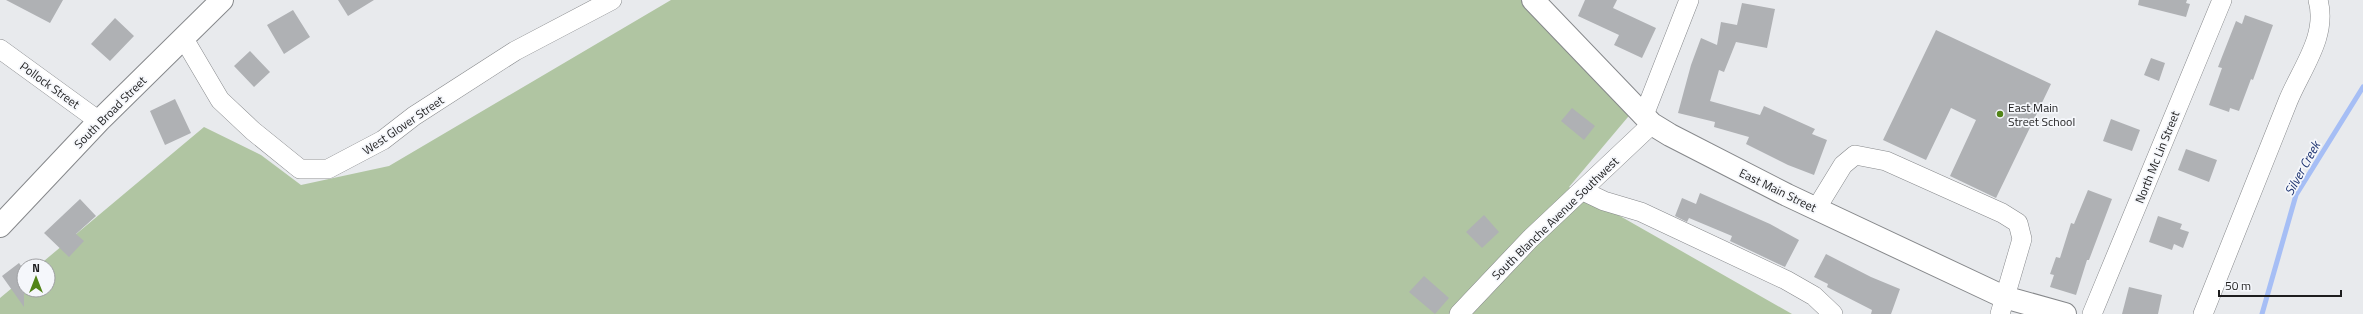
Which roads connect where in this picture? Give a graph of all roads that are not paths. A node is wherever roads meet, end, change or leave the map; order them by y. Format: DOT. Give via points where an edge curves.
graph roads {
  1 [pos="222,0"];
  2 [pos="612,0"];
  3 [pos="1533,0"];
  4 [pos="1689,0"];
  5 [pos="2222,0"];
  6 [pos="2318,0"];
  7 [pos="184,39"];
  8 [pos="0,49"];
  9 [pos="1648,119"];
  10 [pos="100,121"];
  11 [pos="1583,191"];
  12 [pos="1816,209"];
  13 [pos="0,226"];
  14 [pos="2002,305"];
  15 [pos="1459,314"];
  16 [pos="1833,314"];
  17 [pos="2065,314"];
  18 [pos="2092,314"];
  19 [pos="2203,314"];
  1 -- 7 [label="main road, South Broad Street"];
  2 -- 7 [label="street, West Glover Street" via="515,51 414,116 383,140 328,169 300,169 252,132 220,100"];
  3 -- 9 [label="main road, East Main Street"];
  4 -- 9 [label="street"];
  5 -- 18 [label="street, North Mc Lin Street"];
  6 -- 19 [label="street" via="2321,10 2314,47 2306,68 2296,81"];
  7 -- 10 [label="main road, South Broad Street"];
  8 -- 10 [label="street, Pollock Street"];
  9 -- 11 [label="street, South Blanche Avenue Southwest"];
  9 -- 12 [label="main road, East Main Street" via="1670,135"];
  10 -- 13 [label="main road, South Broad Street"];
  11 -- 15 [label="street, South Blanche Avenue Southwest" via="1530,239"];
  11 -- 16 [label="street" via="1669,224 1786,280 1814,296"];
  12 -- 14 [label="main road, East Main Street"];
  12 -- 14 [label="street" via="1843,166 1855,155 1886,161 2002,213 2018,224 2022,239"];
  14 -- 17 [label="main road, East Main Street"];
}
